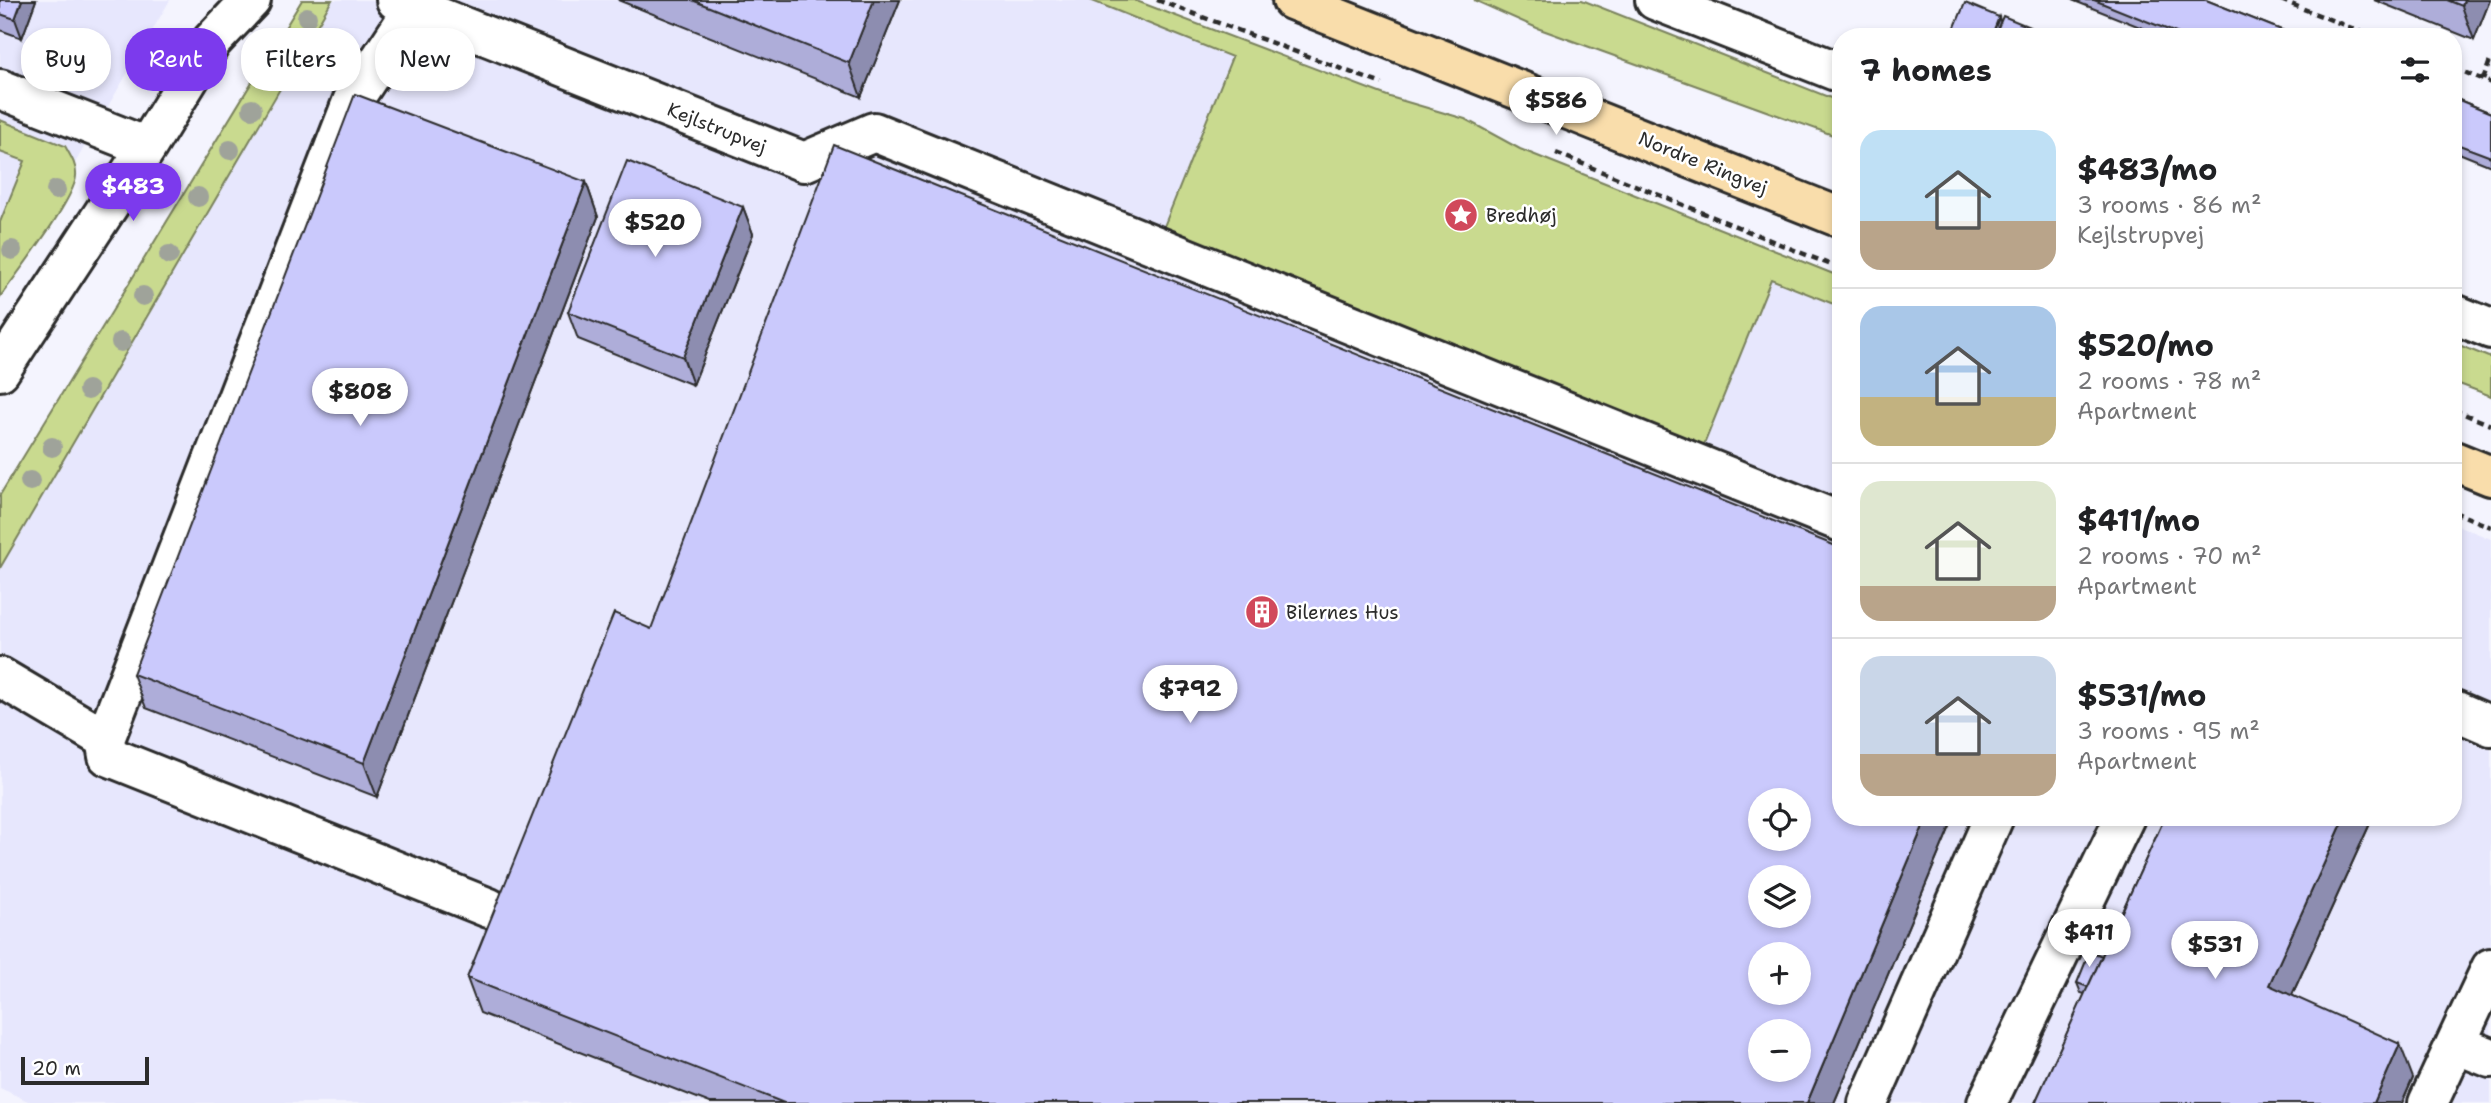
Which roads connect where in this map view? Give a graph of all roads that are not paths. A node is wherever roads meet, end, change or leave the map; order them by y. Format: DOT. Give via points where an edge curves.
graph roads {
  1 [pos="225,0"];
  2 [pos="251,0"];
  3 [pos="1292,0"];
  4 [pos="1655,0"];
  5 [pos="405,4"];
  6 [pos="216,28"];
  7 [pos="224,28"];
  8 [pos="1832,69"];
  9 [pos="0,89"];
  10 [pos="181,91"];
  11 [pos="147,147"];
  12 [pos="1832,214"];
  13 [pos="2462,317"];
  14 [pos="2491,328"];
  15 [pos="0,372"];
  16 [pos="2462,464"];
  17 [pos="2491,476"];
  18 [pos="1832,518"];
  19 [pos="0,677"];
  20 [pos="2462,713"];
  21 [pos="2491,726"];
  22 [pos="105,739"];
  23 [pos="1990,826"];
  24 [pos="2121,826"];
  25 [pos="489,908"];
  26 [pos="2491,968"];
  27 [pos="2456,1044"];
  28 [pos="2491,1058"];
  29 [pos="1868,1103"];
  30 [pos="1987,1103"];
  31 [pos="2428,1103"];
  1 -- 6 [label="street"];
  2 -- 7 [label="street"];
  3 -- 12 [label="main road, Nordre Ringvej"];
  4 -- 8 [label="street"];
  5 -- 18 [label="street, Kejlstrupvej" via="804,162 874,132"];
  5 -- 22 [label="street" via="352,102"];
  9 -- 11 [label="street"];
  10 -- 11 [label="street"];
  11 -- 15 [label="street"];
  13 -- 14 [label="street"];
  16 -- 17 [label="main road"];
  19 -- 22 [label="street"];
  20 -- 21 [label="street"];
  22 -- 25 [label="street" via="108,756"];
  23 -- 29 [label="street"];
  24 -- 30 [label="street"];
  26 -- 27 [label="street"];
  27 -- 28 [label="street"];
  27 -- 31 [label="street"];
}
